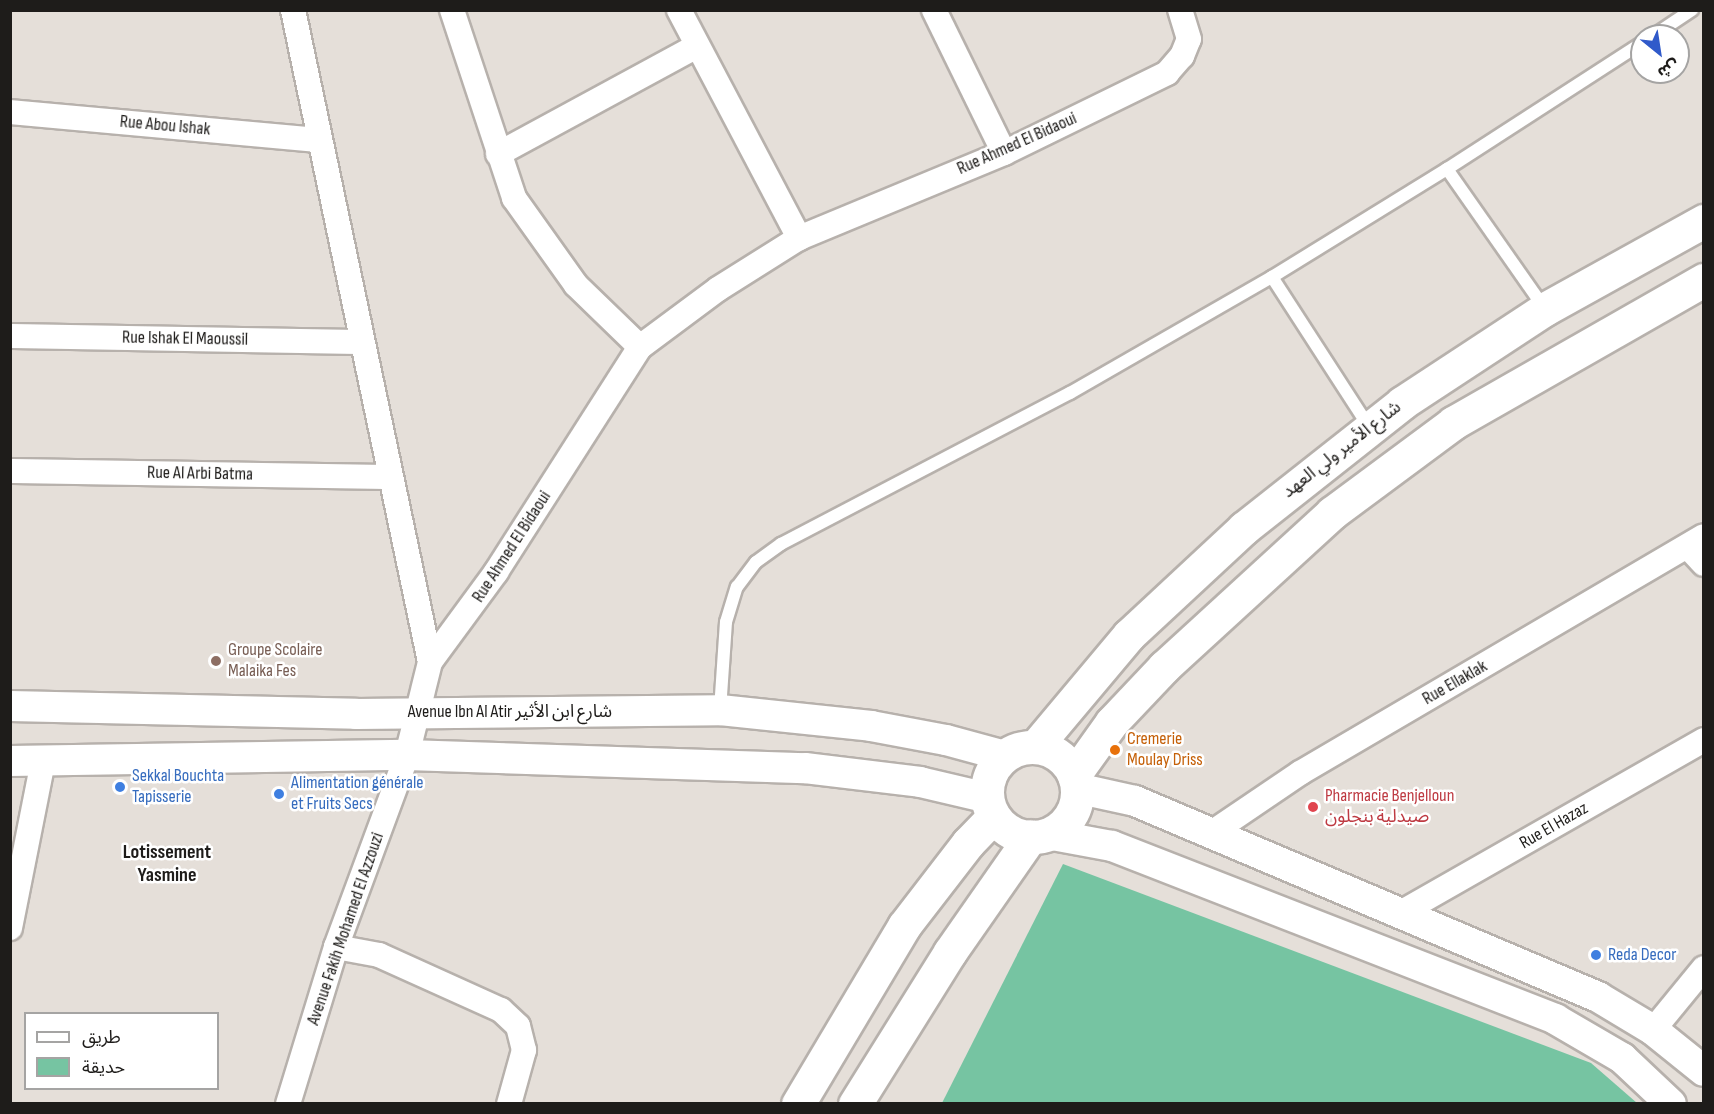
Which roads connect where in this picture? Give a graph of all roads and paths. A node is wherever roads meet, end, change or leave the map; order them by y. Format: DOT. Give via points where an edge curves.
graph roads {
  1 [pos="293,10"];
  2 [pos="452,10"];
  3 [pos="679,10"];
  4 [pos="934,10"];
  5 [pos="1180,10"];
  6 [pos="1692,10"];
  7 [pos="1671,24"];
  8 [pos="697,46"];
  9 [pos="1630,51"];
  10 [pos="10,112"];
  11 [pos="320,140"];
  12 [pos="1004,153"];
  13 [pos="498,154"];
  14 [pos="1447,169"];
  15 [pos="1704,221"];
  16 [pos="799,238"];
  17 [pos="1272,277"];
  18 [pos="1704,280"];
  19 [pos="1545,309"];
  20 [pos="10,336"];
  21 [pos="360,342"];
  22 [pos="640,347"];
  23 [pos="1370,429"];
  24 [pos="10,471"];
  25 [pos="390,477"];
  26 [pos="1698,549"];
  27 [pos="430,662"];
  28 [pos="10,706"];
  29 [pos="720,710"];
  30 [pos="418,711"];
  31 [pos="1704,740"];
  32 [pos="1035,747"];
  33 [pos="407,755"];
  34 [pos="1005,756"];
  35 [pos="10,761"];
  36 [pos="42,762"];
  37 [pos="1075,781"];
  38 [pos="991,807"];
  39 [pos="1210,834"];
  40 [pos="1039,835"];
  41 [pos="1404,912"];
  42 [pos="10,928"];
  43 [pos="336,947"];
  44 [pos="1704,968"];
  45 [pos="1653,1030"];
  46 [pos="1704,1071"];
  47 [pos="288,1104"];
  48 [pos="509,1104"];
  49 [pos="798,1104"];
  50 [pos="855,1104"];
  51 [pos="1671,1104"];
  1 -- 11 [label="street"];
  2 -- 13 [label="street"];
  3 -- 8 [label="street"];
  4 -- 12 [label="street"];
  5 -- 12 [label="street, Rue Ahmed El Bidaoui" via="1189,39 1182,56 1167,74"];
  6 -- 7 [label="lane"];
  8 -- 13 [label="street"];
  8 -- 16 [label="street"];
  9 -- 14 [label="lane"];
  10 -- 11 [label="street, Rue Abou Ishak"];
  11 -- 21 [label="street"];
  12 -- 16 [label="street, Rue Ahmed El Bidaoui"];
  13 -- 22 [label="street" via="514,198 537,234 576,285"];
  14 -- 17 [label="lane"];
  14 -- 19 [label="lane"];
  15 -- 19 [label="main road, شارع الأمير ولي العهد"];
  16 -- 22 [label="street, Rue Ahmed El Bidaoui" via="718,289"];
  17 -- 23 [label="lane"];
  17 -- 29 [label="lane" via="1070,393 781,544 756,562 737,587 726,622"];
  18 -- 37 [label="main road" via="1453,423 1332,513 1164,667 1112,722"];
  19 -- 23 [label="main road, شارع الأمير ولي العهد"];
  20 -- 21 [label="street, Rue Ishak El Maoussil"];
  21 -- 25 [label="street"];
  22 -- 27 [label="street, Rue Ahmed El Bidaoui" via="496,573"];
  23 -- 32 [label="main road, شارع الأمير ولي العهد" via="1244,528 1129,635"];
  24 -- 25 [label="street, Rue Al Arbi Batma"];
  25 -- 27 [label="street"];
  26 -- 39 [label="street, Rue Ellaklak" via="1300,773"];
  27 -- 30 [label="street, Rue Ahmed El Bidaoui"];
  28 -- 30 [label="street, Avenue Ibn Al Atir شارع ابن الأثير" via="344,714"];
  29 -- 30 [label="street, Avenue Ibn Al Atir شارع ابن الأثير"];
  29 -- 34 [label="street, Avenue Ibn Al Atir شارع ابن الأثير" via="871,726"];
  30 -- 33 [label="street, Rue Ahmed El Bidaoui"];
  31 -- 41 [label="street, Rue El Hazaz"];
  32 -- 34 [label="main road"];
  32 -- 37 [label="main road" via="1060,757"];
  33 -- 36 [label="street"];
  33 -- 38 [label="street" via="806,768 920,782"];
  33 -- 43 [label="street, Avenue Fakih Mohamed El Azzouzi"];
  34 -- 38 [label="main road" via="991,772"];
  35 -- 36 [label="street"];
  36 -- 42 [label="street"];
  37 -- 39 [label="street" via="1135,801"];
  37 -- 40 [label="main road" via="1068,818"];
  38 -- 40 [label="main road" via="1008,830"];
  38 -- 49 [label="main road" via="904,927"];
  39 -- 41 [label="street"];
  40 -- 50 [label="main road" via="950,952"];
  40 -- 51 [label="street" via="1112,846 1555,1019 1622,1058"];
  41 -- 45 [label="street" via="1598,997"];
  43 -- 47 [label="street, Avenue Fakih Mohamed El Azzouzi"];
  43 -- 48 [label="street" via="379,955 501,1010 518,1026 524,1050"];
  44 -- 45 [label="street"];
  45 -- 46 [label="street"];
}
